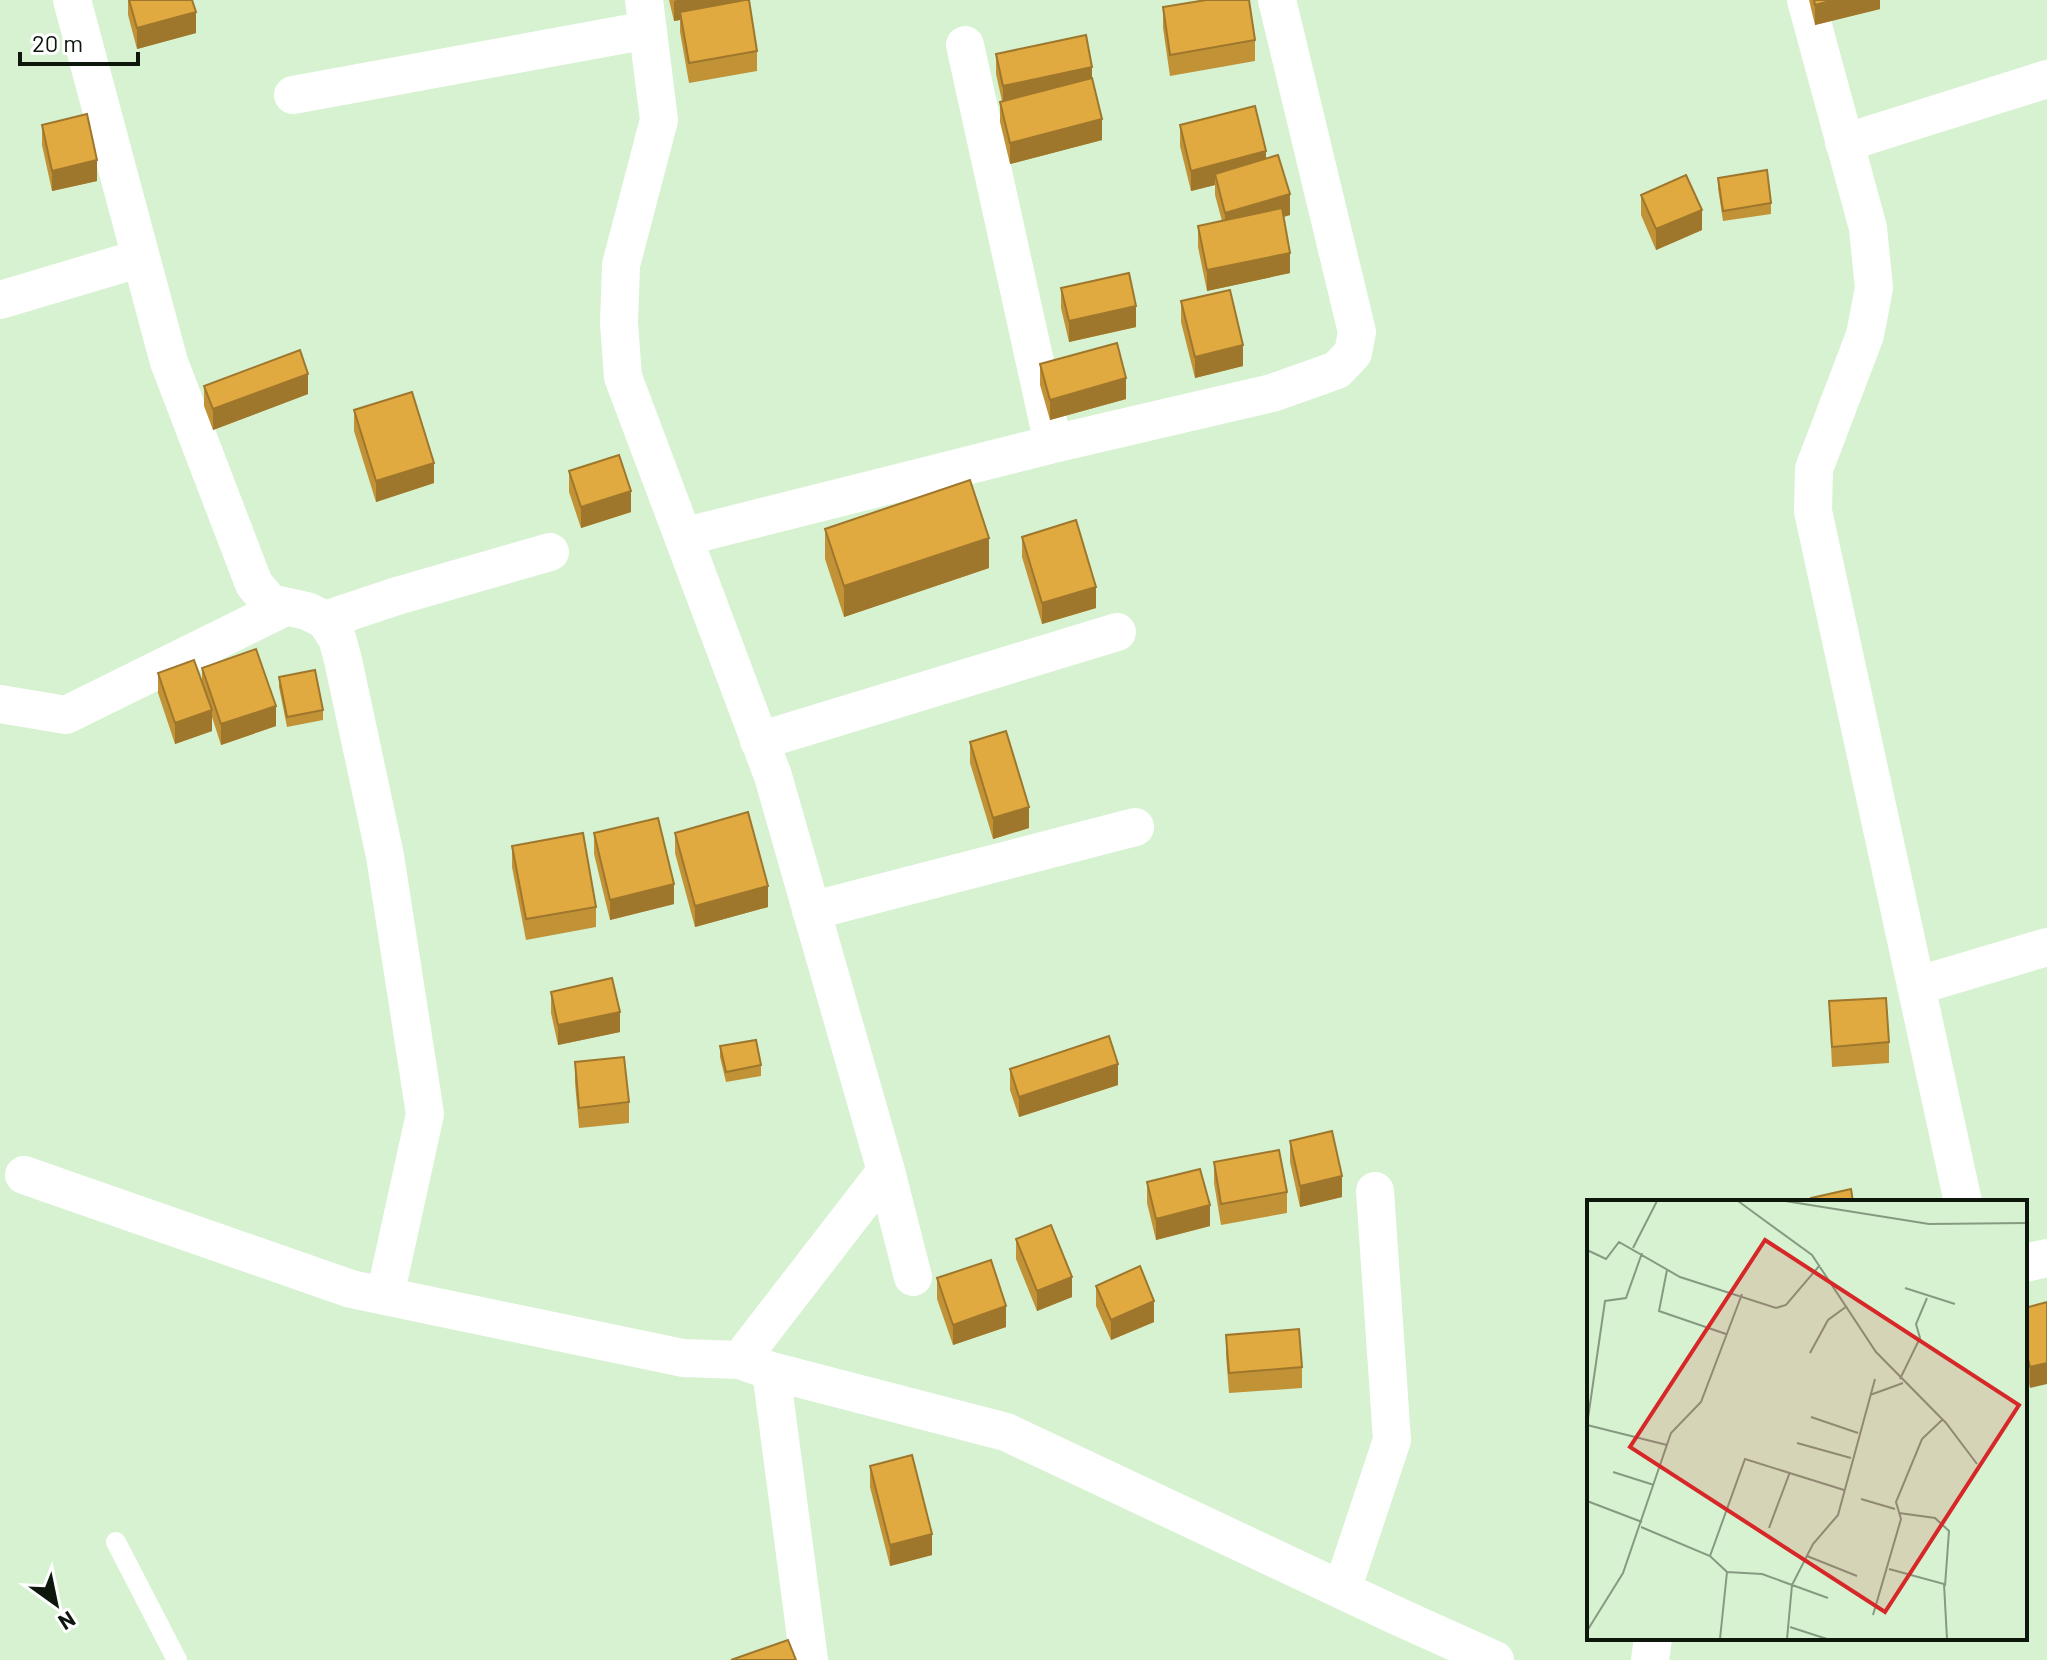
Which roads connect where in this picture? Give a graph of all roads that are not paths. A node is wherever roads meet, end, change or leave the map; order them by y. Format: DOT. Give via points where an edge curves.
graph roads {
  1 [pos="72,0"];
  2 [pos="1277,0"];
  3 [pos="1806,0"];
  4 [pos="646,15"];
  5 [pos="965,45"];
  6 [pos="2047,79"];
  7 [pos="293,95"];
  8 [pos="1844,143"];
  9 [pos="141,258"];
  10 [pos="0,300"];
  11 [pos="1053,444"];
  12 [pos="683,537"];
  13 [pos="550,552"];
  14 [pos="285,607"];
  15 [pos="325,620"];
  16 [pos="1117,632"];
  17 [pos="0,704"];
  18 [pos="759,741"];
  19 [pos="1135,827"];
  20 [pos="811,911"];
  21 [pos="2047,947"];
  22 [pos="1916,986"];
  23 [pos="886,1171"];
  24 [pos="24,1175"];
  25 [pos="1375,1191"];
  26 [pos="1963,1200"];
  27 [pos="2047,1258"];
  28 [pos="2027,1263"];
  29 [pos="913,1277"];
  30 [pos="385,1296"];
  31 [pos="756,1366"];
  32 [pos="116,1542"];
  33 [pos="1342,1590"];
  34 [pos="1653,1640"];
  35 [pos="177,1660"];
  36 [pos="809,1660"];
  37 [pos="1495,1660"];
  38 [pos="1650,1660"];
  1 -- 9 [label="street"];
  2 -- 11 [label="street" via="1357,332 1353,353 1337,370 1272,393"];
  3 -- 8 [label="street"];
  4 -- 7 [label="street"];
  4 -- 12 [label="street" via="659,120 621,265 619,323 623,377"];
  5 -- 11 [label="street"];
  6 -- 8 [label="street"];
  8 -- 22 [label="street" via="1868,228 1874,288 1865,335 1814,469 1813,511"];
  9 -- 10 [label="street"];
  9 -- 14 [label="street" via="169,362 254,584 270,603"];
  11 -- 12 [label="street"];
  12 -- 18 [label="street"];
  13 -- 15 [label="street"];
  14 -- 15 [label="street"];
  14 -- 17 [label="street" via="66,715"];
  15 -- 30 [label="street" via="343,660 385,856 425,1114"];
  16 -- 18 [label="street"];
  18 -- 20 [label="street"];
  19 -- 20 [label="street"];
  20 -- 23 [label="street"];
  21 -- 22 [label="street"];
  22 -- 26 [label="street"];
  23 -- 29 [label="street"];
  23 -- 31 [label="street"];
  24 -- 30 [label="street" via="351,1289"];
  25 -- 33 [label="street" via="1392,1440"];
  27 -- 28 [label="street"];
  30 -- 31 [label="street" via="683,1358"];
  31 -- 33 [label="street" via="1006,1432"];
  31 -- 36 [label="street"];
  32 -- 35 [label="lane"];
  33 -- 37 [label="street"];
  34 -- 38 [label="street"];
}
